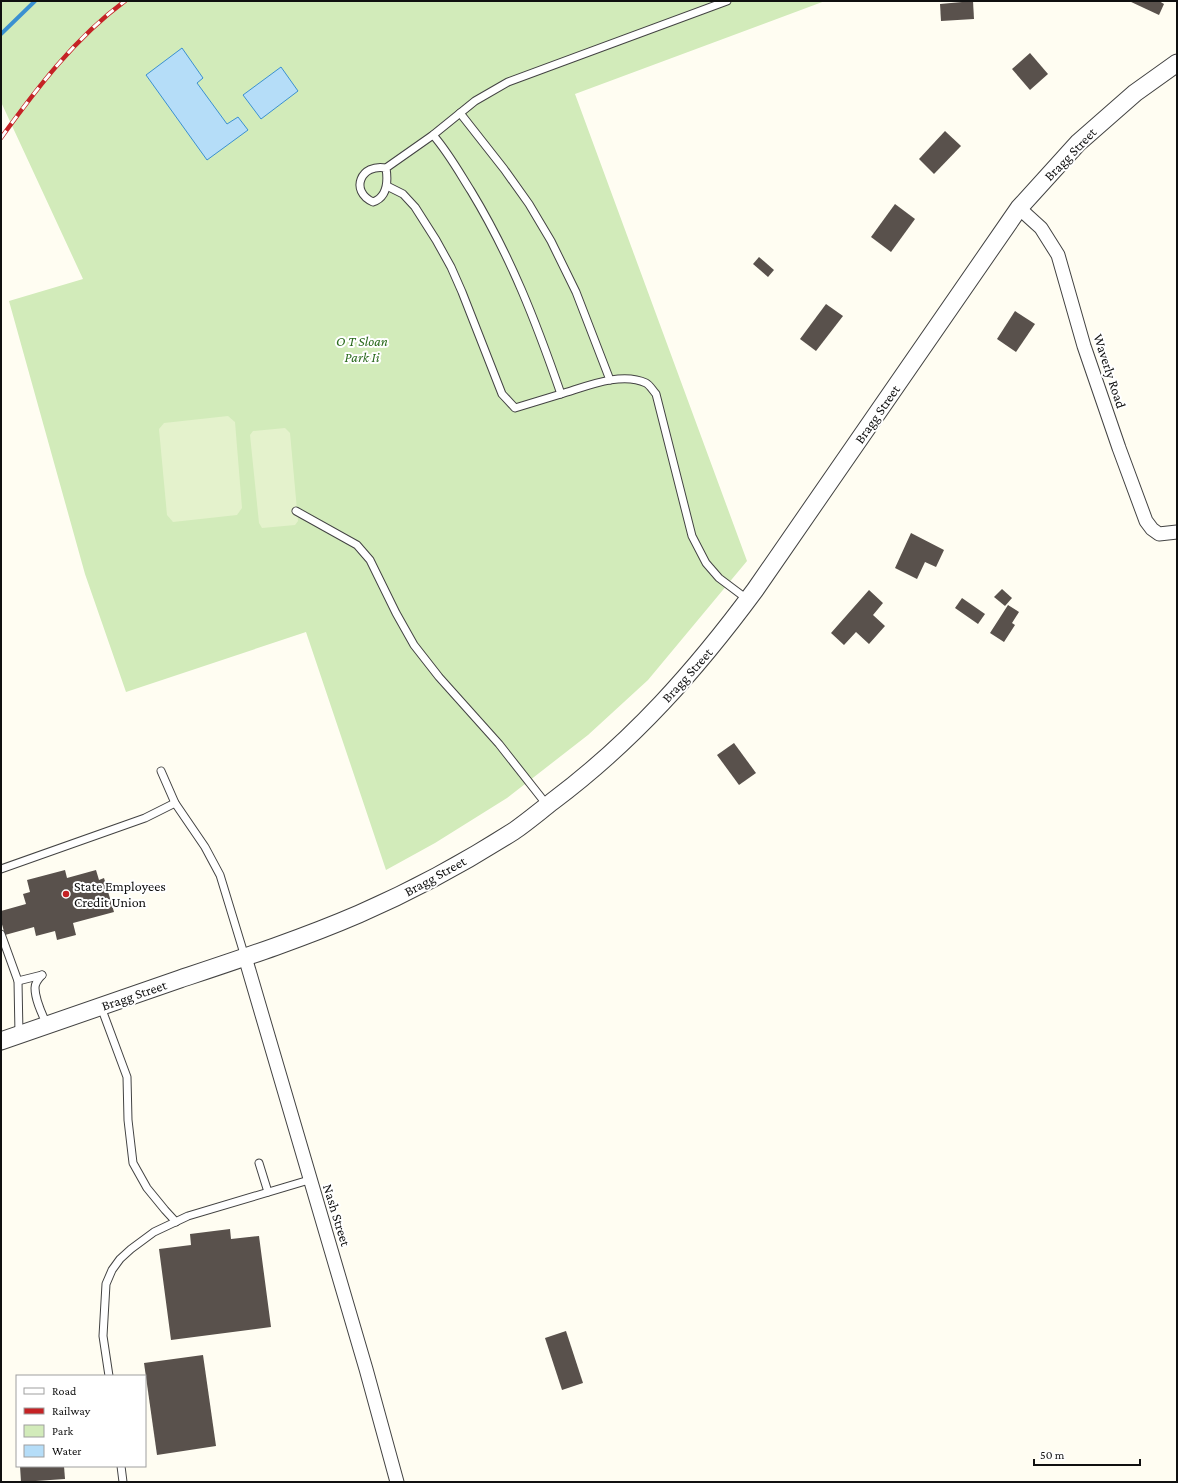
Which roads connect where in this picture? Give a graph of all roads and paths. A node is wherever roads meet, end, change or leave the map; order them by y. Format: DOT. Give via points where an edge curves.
graph roads {
  1 [pos="727,1"];
  2 [pos="1177,63"];
  3 [pos="460,113"];
  4 [pos="433,135"];
  5 [pos="386,168"];
  6 [pos="387,186"];
  7 [pos="1019,208"];
  8 [pos="610,380"];
  9 [pos="561,394"];
  10 [pos="296,510"];
  11 [pos="1176,532"];
  12 [pos="748,600"];
  13 [pos="160,771"];
  14 [pos="175,803"];
  15 [pos="548,806"];
  16 [pos="1,869"];
  17 [pos="1,934"];
  18 [pos="245,957"];
  19 [pos="18,981"];
  20 [pos="101,1006"];
  21 [pos="47,1025"];
  22 [pos="19,1034"];
  23 [pos="1,1041"];
  24 [pos="259,1163"];
  25 [pos="309,1180"];
  26 [pos="268,1192"];
  27 [pos="176,1222"];
  28 [pos="109,1375"];
  29 [pos="121,1467"];
  30 [pos="123,1482"];
  31 [pos="397,1482"];
  1 -- 3 [label="lane" via="508,82"];
  2 -- 7 [label="street, Bragg Street" via="1135,93 1078,143"];
  3 -- 4 [label="lane"];
  3 -- 8 [label="lane" via="529,204 551,241 576,292"];
  4 -- 5 [label="lane"];
  4 -- 9 [label="lane" via="457,169 510,262 533,315"];
  5 -- 6 [label="lane"];
  5 -- 6 [label="lane" via="366,170 360,182 365,198 373,202 385,192"];
  6 -- 9 [label="lane" via="403,194 415,207 451,267 502,394 516,408"];
  7 -- 11 [label="street, Waverly Road" via="1041,228 1058,256 1087,353 1146,520 1159,534"];
  7 -- 12 [label="street, Bragg Street"];
  8 -- 9 [label="lane"];
  8 -- 12 [label="lane" via="632,379 647,384 656,394 692,536 706,563 719,578"];
  10 -- 15 [label="lane" via="357,545 370,560 414,645 499,744"];
  12 -- 15 [label="street, Bragg Street" via="716,643 654,713 582,780"];
  13 -- 14 [label="lane"];
  14 -- 16 [label="lane" via="145,818"];
  14 -- 18 [label="lane" via="205,847 220,875"];
  15 -- 18 [label="street, Bragg Street" via="515,830 410,890 358,914"];
  17 -- 19 [label="lane"];
  18 -- 20 [label="street, Bragg Street"];
  18 -- 25 [label="street, Nash Street"];
  19 -- 21 [label="lane" via="42,974 35,988"];
  19 -- 22 [label="lane"];
  20 -- 21 [label="street, Bragg Street"];
  20 -- 27 [label="lane" via="126,1077 133,1163 147,1188"];
  21 -- 22 [label="street, Bragg Street"];
  22 -- 23 [label="street, Bragg Street"];
  24 -- 26 [label="lane"];
  25 -- 26 [label="lane"];
  25 -- 31 [label="street, Nash Street"];
  26 -- 27 [label="lane"];
  27 -- 28 [label="lane" via="142,1240 120,1259 112,1270 106,1284 103,1336"];
  29 -- 30 [label="lane"];
}
